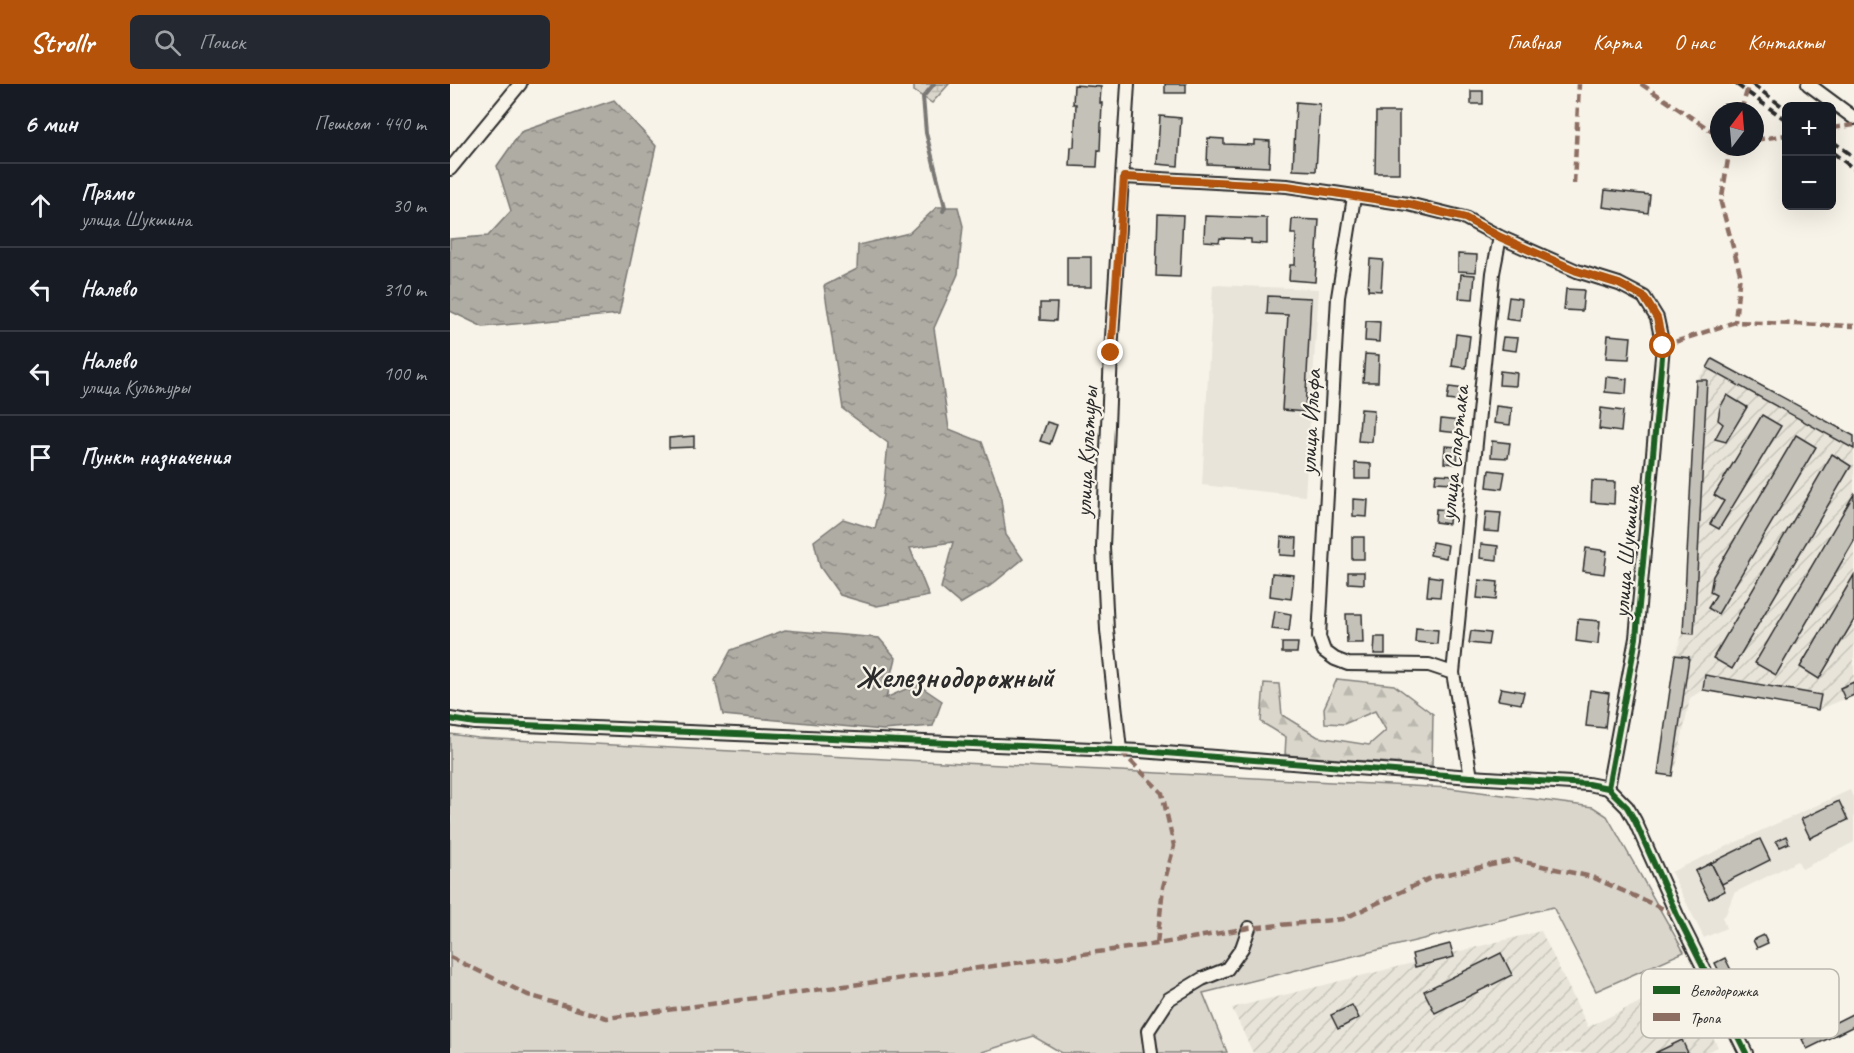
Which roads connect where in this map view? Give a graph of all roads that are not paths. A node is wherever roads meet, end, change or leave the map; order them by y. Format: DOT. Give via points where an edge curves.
graph roads {
  1 [pos="520,84"];
  2 [pos="1128,84"];
  3 [pos="1808,84"];
  4 [pos="1854,118"];
  5 [pos="450,170"];
  6 [pos="1124,177"];
  7 [pos="1354,197"];
  8 [pos="1500,237"];
  9 [pos="1453,673"];
  10 [pos="450,719"];
  11 [pos="1120,750"];
  12 [pos="1471,777"];
  13 [pos="1608,788"];
  14 [pos="1249,928"];
  15 [pos="1704,969"];
  16 [pos="1738,1038"];
  17 [pos="1151,1053"];
  18 [pos="1746,1053"];
  1 -- 5 [label="street"];
  2 -- 6 [label="street, улица Культуры"];
  3 -- 4 [label="street"];
  6 -- 7 [label="street" via="1287,186"];
  6 -- 11 [label="street, улица Культуры" via="1102,547"];
  7 -- 8 [label="street" via="1408,204 1465,218"];
  7 -- 9 [label="street, улица Ильфа" via="1338,297 1319,637 1324,651 1348,664 1429,665"];
  8 -- 9 [label="street, улица Спартака" via="1493,273"];
  8 -- 13 [label="street, улица Шукшина" via="1644,297 1657,318 1663,346 1636,638"];
  9 -- 12 [label="street, улица Спартака"];
  10 -- 11 [label="street"];
  11 -- 12 [label="street"];
  12 -- 13 [label="street"];
  13 -- 15 [label="street" via="1628,807"];
  14 -- 17 [label="street" via="1242,948 1227,969 1169,999 1148,1031"];
  16 -- 18 [label="street"];
}
